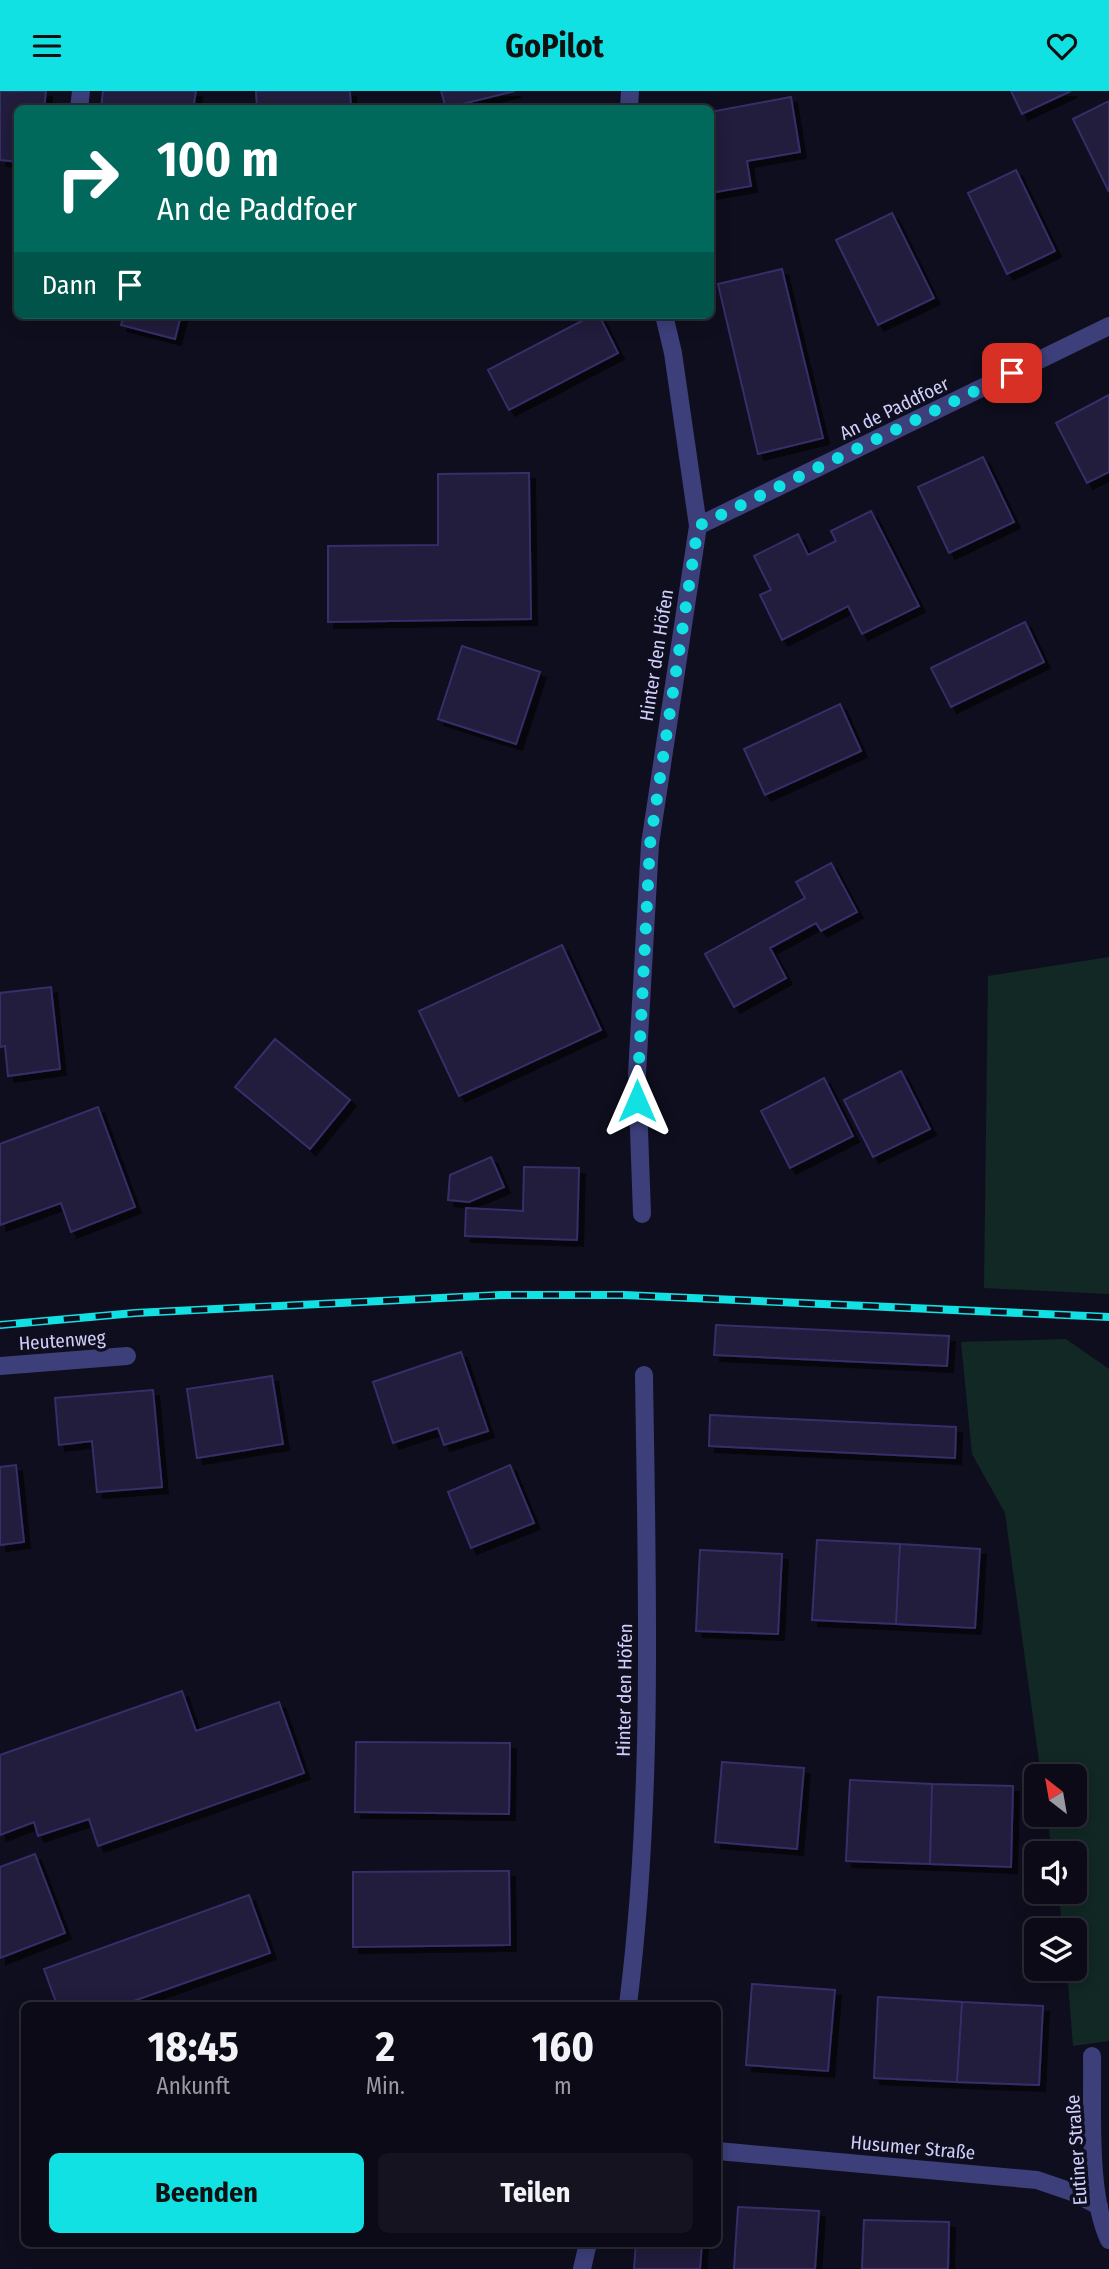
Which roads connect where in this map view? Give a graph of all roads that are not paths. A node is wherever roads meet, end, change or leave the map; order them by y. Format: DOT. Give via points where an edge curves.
graph roads {
  1 [pos="665,319"];
  2 [pos="1109,326"];
  3 [pos="698,526"];
  4 [pos="642,1214"];
  5 [pos="127,1356"];
  6 [pos="0,1366"];
  7 [pos="644,1375"];
  8 [pos="628,2002"];
  9 [pos="1092,2056"];
  10 [pos="721,2151"];
  11 [pos="1099,2206"];
  12 [pos="1109,2240"];
  13 [pos="587,2247"];
  14 [pos="582,2269"];
  1 -- 3 [label="street, Hinter den Höfen"];
  2 -- 3 [label="street, An de Paddfoer"];
  3 -- 4 [label="street, Hinter den Höfen" via="650,844 637,1074"];
  5 -- 6 [label="street, Heutenweg"];
  7 -- 8 [label="street, Hinter den Höfen" via="646,1700 639,1921"];
  9 -- 11 [label="street, Eutiner Straße"];
  10 -- 11 [label="street, Husumer Straße" via="1037,2179"];
  11 -- 12 [label="street, Eutiner Straße"];
  13 -- 14 [label="street"];
}
